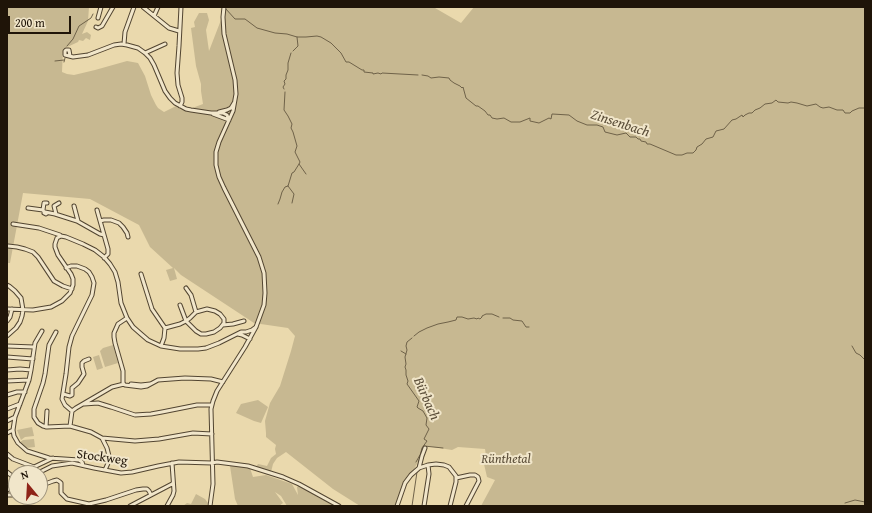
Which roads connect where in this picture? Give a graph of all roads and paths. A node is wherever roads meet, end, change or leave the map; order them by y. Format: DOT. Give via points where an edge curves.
graph roads {
  1 [pos="101,7"];
  2 [pos="113,7"];
  3 [pos="134,7"];
  4 [pos="143,7"];
  5 [pos="158,7"];
  6 [pos="181,7"];
  7 [pos="224,7"];
  8 [pos="154,16"];
  9 [pos="98,18"];
  10 [pos="96,27"];
  11 [pos="179,31"];
  12 [pos="124,44"];
  13 [pos="165,44"];
  14 [pos="145,53"];
  15 [pos="73,57"];
  16 [pos="236,102"];
  17 [pos="180,106"];
  18 [pos="212,113"];
  19 [pos="229,120"];
  20 [pos="47,203"];
  21 [pos="59,203"];
  22 [pos="74,206"];
  23 [pos="28,208"];
  24 [pos="97,210"];
  25 [pos="45,212"];
  26 [pos="56,214"];
  27 [pos="78,221"];
  28 [pos="100,221"];
  29 [pos="13,224"];
  30 [pos="52,232"];
  31 [pos="104,235"];
  32 [pos="60,236"];
  33 [pos="57,238"];
  34 [pos="128,238"];
  35 [pos="8,246"];
  36 [pos="104,258"];
  37 [pos="66,268"];
  38 [pos="141,274"];
  39 [pos="7,285"];
  40 [pos="186,288"];
  41 [pos="72,289"];
  42 [pos="180,305"];
  43 [pos="7,309"];
  44 [pos="12,309"];
  45 [pos="23,310"];
  46 [pos="196,312"];
  47 [pos="127,318"];
  48 [pos="7,321"];
  49 [pos="186,321"];
  50 [pos="244,321"];
  51 [pos="223,325"];
  52 [pos="256,327"];
  53 [pos="165,328"];
  54 [pos="42,331"];
  55 [pos="56,332"];
  56 [pos="246,332"];
  57 [pos="236,334"];
  58 [pos="7,336"];
  59 [pos="251,337"];
  60 [pos="7,346"];
  61 [pos="161,346"];
  62 [pos="34,347"];
  63 [pos="7,357"];
  64 [pos="33,359"];
  65 [pos="89,359"];
  66 [pos="7,370"];
  67 [pos="32,370"];
  68 [pos="29,380"];
  69 [pos="7,381"];
  70 [pos="223,382"];
  71 [pos="123,384"];
  72 [pos="25,392"];
  73 [pos="63,394"];
  74 [pos="7,396"];
  75 [pos="20,404"];
  76 [pos="84,404"];
  77 [pos="212,405"];
  78 [pos="7,409"];
  79 [pos="47,411"];
  80 [pos="72,411"];
  81 [pos="15,417"];
  82 [pos="7,421"];
  83 [pos="46,426"];
  84 [pos="70,426"];
  85 [pos="13,430"];
  86 [pos="7,433"];
  87 [pos="212,434"];
  88 [pos="102,438"];
  89 [pos="425,448"];
  90 [pos="7,454"];
  91 [pos="53,458"];
  92 [pos="172,463"];
  93 [pos="212,463"];
  94 [pos="27,465"];
  95 [pos="40,465"];
  96 [pos="83,465"];
  97 [pos="428,465"];
  98 [pos="48,467"];
  99 [pos="419,468"];
  100 [pos="105,470"];
  101 [pos="456,478"];
  102 [pos="48,483"];
  103 [pos="173,483"];
  104 [pos="151,495"];
  105 [pos="210,505"];
  106 [pos="130,506"];
  107 [pos="167,506"];
  108 [pos="339,506"];
  109 [pos="397,506"];
  110 [pos="424,506"];
  111 [pos="450,506"];
  112 [pos="466,506"];
  1 -- 9 [label="street"];
  2 -- 10 [label="street" via="102,26"];
  3 -- 12 [label="street" via="125,32"];
  4 -- 8 [label="street"];
  5 -- 8 [label="street"];
  6 -- 11 [label="street"];
  7 -- 16 [label="street" via="223,28 236,87"];
  8 -- 11 [label="street" via="169,28"];
  11 -- 17 [label="street" via="177,73 182,98"];
  12 -- 14 [label="street"];
  12 -- 15 [label="street"];
  13 -- 14 [label="street"];
  14 -- 17 [label="street" via="154,65 165,91"];
  16 -- 18 [label="street" via="227,110"];
  16 -- 19 [label="street"];
  17 -- 18 [label="street"];
  18 -- 19 [label="street"];
  19 -- 52 [label="street" via="218,146 217,171 262,267 264,300"];
  20 -- 25 [label="street" via="44,203"];
  21 -- 26 [label="street" via="54,206"];
  22 -- 27 [label="street"];
  23 -- 25 [label="street"];
  24 -- 28 [label="street"];
  25 -- 26 [label="street"];
  26 -- 27 [label="street"];
  27 -- 31 [label="street"];
  28 -- 31 [label="street"];
  28 -- 34 [label="street" via="110,220 119,223"];
  29 -- 30 [label="street"];
  30 -- 32 [label="street"];
  30 -- 33 [label="street"];
  31 -- 36 [label="street" via="108,254"];
  32 -- 33 [label="street"];
  32 -- 36 [label="street" via="95,250"];
  33 -- 37 [label="street" via="57,252"];
  35 -- 41 [label="street" via="17,246 33,252 54,280"];
  36 -- 47 [label="street" via="115,272"];
  37 -- 41 [label="street" via="73,279"];
  37 -- 73 [label="street" via="77,266 85,269 94,283 92,295 70,341"];
  38 -- 53 [label="street" via="152,309"];
  39 -- 45 [label="street" via="21,298"];
  40 -- 46 [label="street"];
  41 -- 45 [label="street" via="66,298 52,307"];
  42 -- 49 [label="street"];
  43 -- 44 [label="street"];
  44 -- 45 [label="street"];
  44 -- 48 [label="street"];
  45 -- 58 [label="street" via="20,322"];
  46 -- 49 [label="street"];
  46 -- 51 [label="street" via="207,309 218,312 222,316"];
  47 -- 61 [label="street" via="140,334"];
  47 -- 71 [label="street" via="116,326 114,332 123,371"];
  49 -- 51 [label="street" via="201,334 214,332"];
  49 -- 53 [label="street"];
  50 -- 51 [label="street"];
  52 -- 56 [label="street"];
  52 -- 59 [label="street"];
  53 -- 61 [label="street"];
  54 -- 62 [label="street"];
  55 -- 83 [label="street" via="49,345 43,383 34,409 38,423"];
  56 -- 57 [label="street"];
  56 -- 59 [label="street"];
  57 -- 59 [label="street"];
  57 -- 61 [label="street" via="214,345 198,349 180,350"];
  59 -- 70 [label="street"];
  60 -- 62 [label="street"];
  62 -- 64 [label="street"];
  63 -- 64 [label="street"];
  64 -- 67 [label="street"];
  65 -- 73 [label="street" via="82,363 84,374 72,388 72,395"];
  66 -- 67 [label="street"];
  67 -- 68 [label="street"];
  68 -- 69 [label="street"];
  68 -- 72 [label="street"];
  70 -- 71 [label="street" via="185,378 158,380 141,385"];
  70 -- 77 [label="street"];
  71 -- 76 [label="street" via="112,387"];
  72 -- 74 [label="street"];
  72 -- 75 [label="street"];
  73 -- 80 [label="street" via="65,405"];
  75 -- 78 [label="street"];
  75 -- 81 [label="street"];
  76 -- 77 [label="street" via="98,404 134,415"];
  76 -- 80 [label="street"];
  77 -- 87 [label="street"];
  79 -- 83 [label="street"];
  80 -- 84 [label="street"];
  81 -- 82 [label="street"];
  81 -- 85 [label="street"];
  83 -- 84 [label="street"];
  84 -- 88 [label="street"];
  85 -- 86 [label="street"];
  85 -- 91 [label="street" via="16,441 22,448"];
  87 -- 88 [label="street" via="192,432 135,441"];
  87 -- 93 [label="street"];
  88 -- 100 [label="street" via="109,456"];
  89 -- 99 [label="street"];
  90 -- 94 [label="street"];
  91 -- 95 [label="street"];
  91 -- 96 [label="street" via="79,460"];
  92 -- 93 [label="street, Stockweg"];
  92 -- 100 [label="street, Stockweg" via="127,473"];
  92 -- 103 [label="street"];
  93 -- 105 [label="street"];
  93 -- 108 [label="street, Stockweg" via="253,467 283,477"];
  96 -- 98 [label="street, Stockweg" via="72,463"];
  96 -- 100 [label="street, Stockweg"];
  97 -- 99 [label="street"];
  97 -- 101 [label="street" via="447,466"];
  97 -- 110 [label="street"];
  99 -- 109 [label="street" via="405,483"];
  101 -- 111 [label="street"];
  101 -- 112 [label="street" via="470,475 478,477 479,481"];
  102 -- 104 [label="street" via="57,480 61,483 61,493 68,499 89,504 136,490 146,489"];
  103 -- 104 [label="street"];
  103 -- 107 [label="street" via="173,495"];
  104 -- 106 [label="street"];
}
